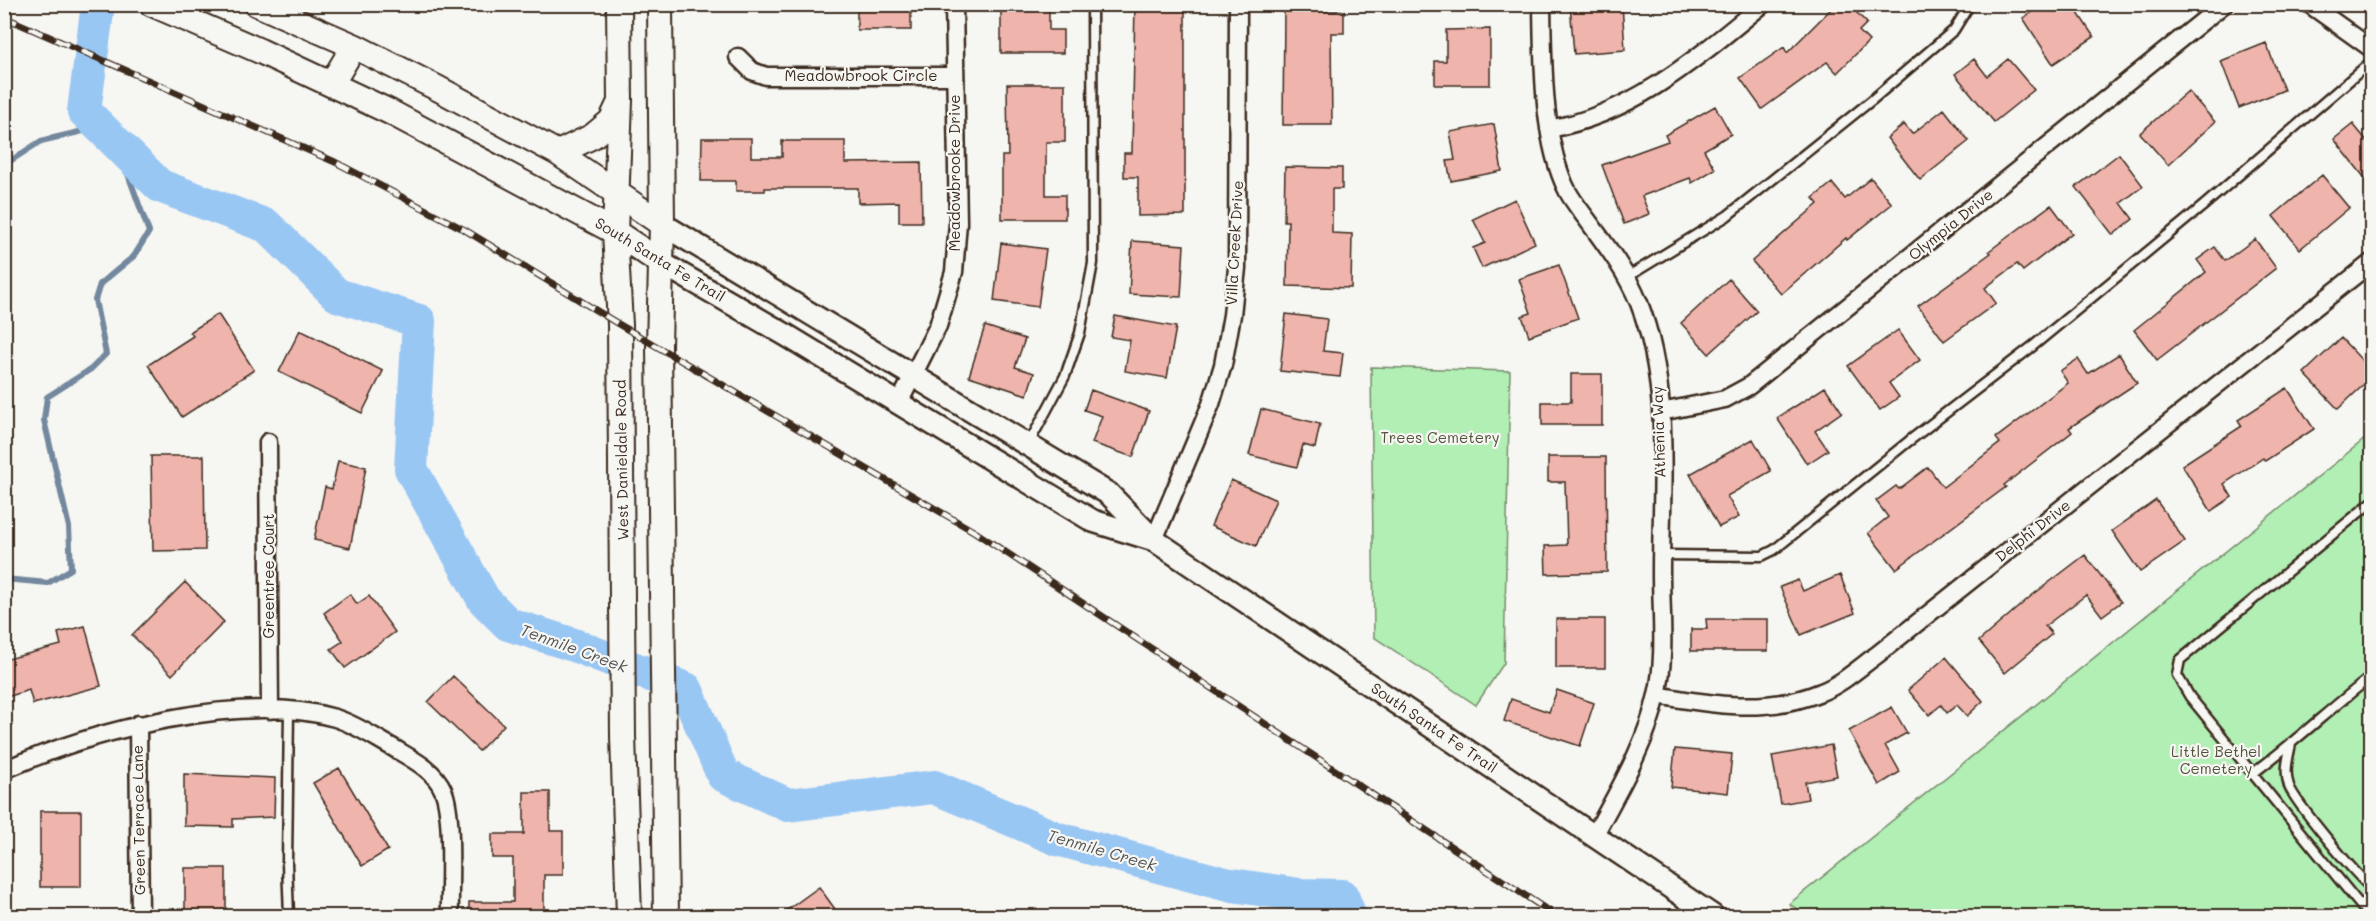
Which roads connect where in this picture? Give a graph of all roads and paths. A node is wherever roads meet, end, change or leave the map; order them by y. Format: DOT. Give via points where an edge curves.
graph roads {
  1 [pos="257,4"];
  2 [pos="619,4"];
  3 [pos="660,4"];
  4 [pos="954,4"];
  5 [pos="1092,4"];
  6 [pos="1238,4"];
  7 [pos="1542,4"];
  8 [pos="1762,4"];
  9 [pos="1970,4"];
  10 [pos="2224,4"];
  11 [pos="2309,4"];
  12 [pos="159,8"];
  13 [pos="354,46"];
  14 [pos="2372,49"];
  15 [pos="738,57"];
  16 [pos="2372,61"];
  17 [pos="954,76"];
  18 [pos="332,83"];
  19 [pos="620,101"];
  20 [pos="1550,129"];
  21 [pos="558,153"];
  22 [pos="615,190"];
  23 [pos="662,224"];
  24 [pos="615,232"];
  25 [pos="660,262"];
  26 [pos="2372,262"];
  27 [pos="1627,278"];
  28 [pos="912,377"];
  29 [pos="899,403"];
  30 [pos="1661,412"];
  31 [pos="268,442"];
  32 [pos="1028,445"];
  33 [pos="1013,472"];
  34 [pos="2372,502"];
  35 [pos="1155,540"];
  36 [pos="1661,555"];
  37 [pos="2372,676"];
  38 [pos="1657,695"];
  39 [pos="270,710"];
  40 [pos="290,711"];
  41 [pos="138,724"];
  42 [pos="2291,744"];
  43 [pos="4,770"];
  44 [pos="2252,774"];
  45 [pos="1594,836"];
  46 [pos="2372,888"];
  47 [pos="140,916"];
  48 [pos="289,916"];
  49 [pos="450,916"];
  50 [pos="629,916"];
  51 [pos="666,916"];
  52 [pos="1713,916"];
  53 [pos="2369,916"];
  1 -- 13 [label="main road, South Santa Fe Trail"];
  2 -- 19 [label="main road, West Danieldale Road"];
  3 -- 23 [label="main road"];
  4 -- 17 [label="street, Meadowbrooke Drive"];
  5 -- 32 [label="lane" via="1093,263 1080,333 1065,376"];
  6 -- 35 [label="street, Villa Creek Drive" via="1237,268 1232,315 1211,404"];
  7 -- 20 [label="street, Athenia Way"];
  8 -- 20 [label="street" via="1710,48 1644,94 1579,124"];
  9 -- 27 [label="lane" via="1954,30 1736,209"];
  10 -- 30 [label="street, Olympia Drive" via="1749,386 1725,399"];
  11 -- 14 [label="street"];
  12 -- 18 [label="main road, South Santa Fe Trail"];
  13 -- 18 [label="main road"];
  13 -- 21 [label="main road, South Santa Fe Trail"];
  15 -- 17 [label="street, Meadowbrook Circle" via="752,71 766,76"];
  16 -- 36 [label="lane" via="2034,346 1774,550 1762,556"];
  17 -- 28 [label="street, Meadowbrooke Drive" via="958,223 954,272 938,326"];
  18 -- 24 [label="main road, South Santa Fe Trail"];
  19 -- 21 [label="main road" via="611,121 592,136"];
  19 -- 22 [label="main road, West Danieldale Road"];
  20 -- 27 [label="street, Athenia Way" via="1568,193"];
  21 -- 22 [label="main road, South Santa Fe Trail"];
  22 -- 23 [label="main road, South Santa Fe Trail"];
  22 -- 24 [label="main road, West Danieldale Road"];
  23 -- 25 [label="main road"];
  23 -- 28 [label="street, South Santa Fe Trail"];
  24 -- 25 [label="main road, South Santa Fe Trail"];
  24 -- 50 [label="main road, West Danieldale Road" via="620,325 623,736"];
  25 -- 29 [label="street, South Santa Fe Trail"];
  25 -- 51 [label="main road"];
  26 -- 38 [label="street, Delphi Drive" via="1878,654 1823,692 1766,705 1694,702"];
  27 -- 30 [label="street, Athenia Way" via="1651,343"];
  28 -- 29 [label="street, Meadowbrooke Drive"];
  28 -- 32 [label="street, South Santa Fe Trail"];
  29 -- 33 [label="street, South Santa Fe Trail"];
  30 -- 36 [label="street, Athenia Way"];
  31 -- 39 [label="street, Greentree Court"];
  32 -- 33 [label="street"];
  32 -- 35 [label="street, South Santa Fe Trail" via="1109,494"];
  33 -- 35 [label="street, South Santa Fe Trail" via="1093,521"];
  34 -- 44 [label="lane" via="2180,660 2177,675 2186,690"];
  35 -- 45 [label="street, South Santa Fe Trail"];
  36 -- 38 [label="street, Athenia Way"];
  37 -- 42 [label="lane"];
  38 -- 45 [label="street, Athenia Way" via="1632,764"];
  39 -- 40 [label="street"];
  39 -- 41 [label="street"];
  40 -- 48 [label="lane"];
  40 -- 49 [label="street" via="337,719 432,774 443,790 449,812"];
  41 -- 43 [label="street"];
  41 -- 47 [label="street, Green Terrace Lane"];
  42 -- 44 [label="lane"];
  42 -- 46 [label="lane" via="2286,770 2290,787"];
  44 -- 53 [label="lane"];
  45 -- 52 [label="street, South Santa Fe Trail"];
}
